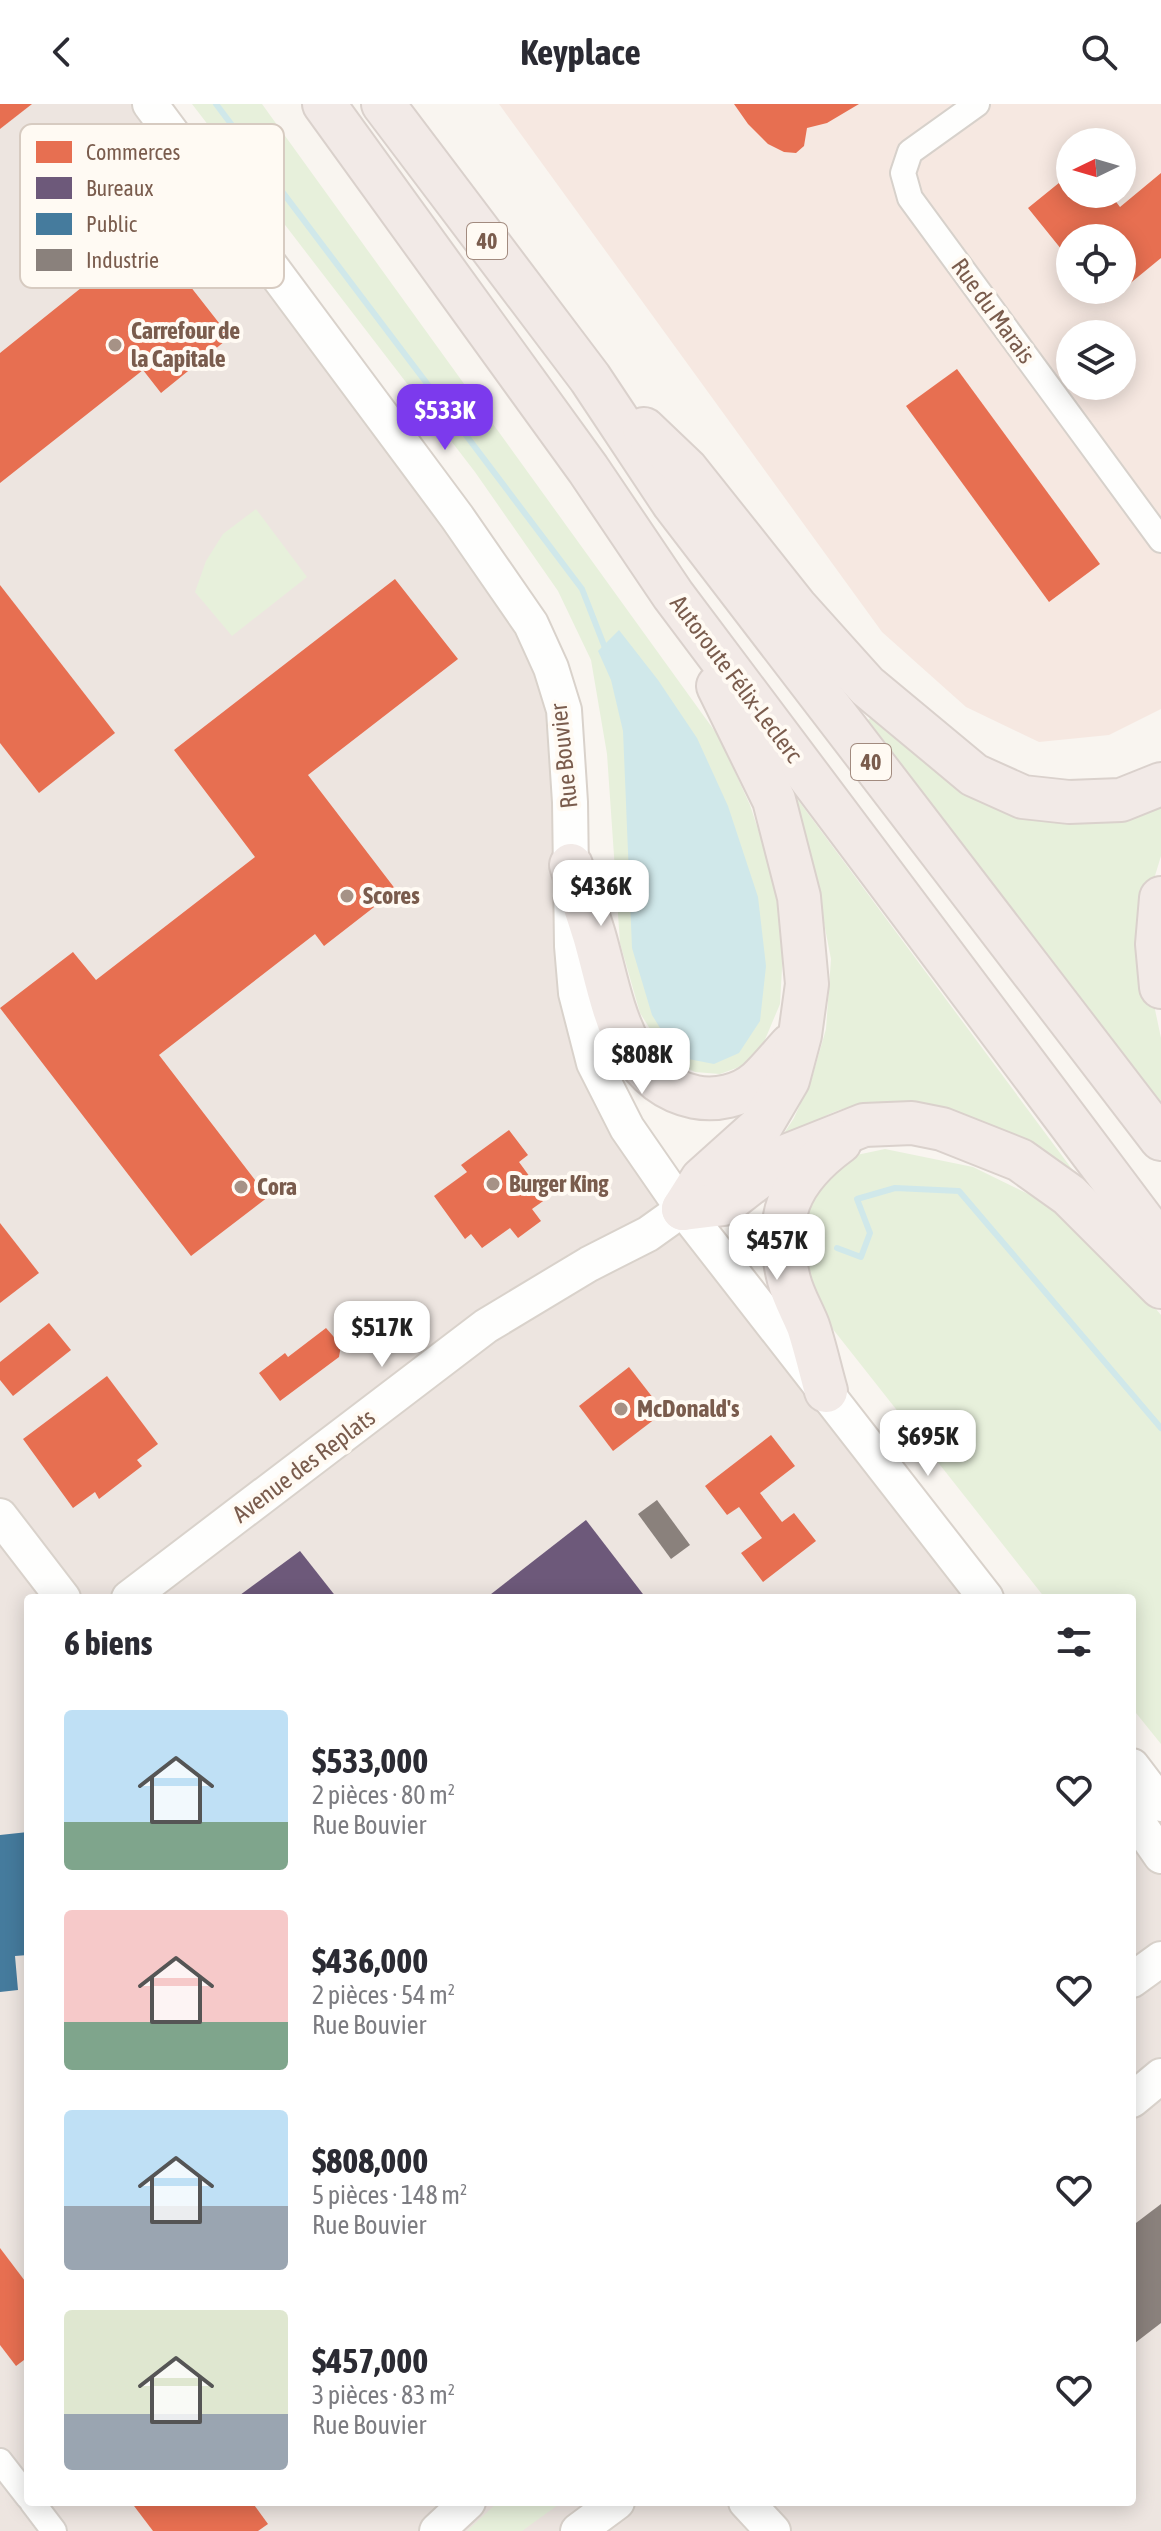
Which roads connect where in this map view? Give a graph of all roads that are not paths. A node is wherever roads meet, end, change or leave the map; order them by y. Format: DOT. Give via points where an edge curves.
graph roads {
  1 [pos="150,104"];
  2 [pos="383,104"];
  3 [pos="977,104"];
  4 [pos="330,115"];
  5 [pos="165,124"];
  6 [pos="284,284"];
  7 [pos="590,378"];
  8 [pos="1161,540"];
  9 [pos="673,595"];
  10 [pos="1161,784"];
  11 [pos="571,865"];
  12 [pos="1161,898"];
  13 [pos="1161,987"];
  14 [pos="800,1035"];
  15 [pos="864,1125"];
  16 [pos="1161,1139"];
  17 [pos="683,1209"];
  18 [pos="1161,1245"];
  19 [pos="1161,1287"];
  20 [pos="826,1391"];
  21 [pos="0,1516"];
  22 [pos="60,1594"];
  23 [pos="134,1594"];
  24 [pos="983,1594"];
  25 [pos="1136,1757"];
  26 [pos="1136,1771"];
  27 [pos="1161,1782"];
  28 [pos="1161,1804"];
  29 [pos="1136,1820"];
  30 [pos="1161,1856"];
  31 [pos="1161,1959"];
  32 [pos="1136,1977"];
  33 [pos="1161,2076"];
  34 [pos="1136,2097"];
  35 [pos="1161,2102"];
  36 [pos="1136,2110"];
  37 [pos="0,2461"];
  38 [pos="24,2492"];
  39 [pos="35,2506"];
  40 [pos="464,2506"];
  41 [pos="612,2506"];
  42 [pos="750,2506"];
  43 [pos="54,2531"];
  44 [pos="437,2531"];
  45 [pos="578,2531"];
  46 [pos="773,2531"];
  1 -- 5 [label="street, Rue Bouvier"];
  2 -- 7 [label="highway, 40"];
  3 -- 8 [label="street, Rue du Marais" via="910,152 903,173 910,198"];
  4 -- 9 [label="highway, Autoroute Félix-Leclerc / 40" via="588,469"];
  6 -- 11 [label="street, Rue Bouvier" via="531,624 564,710"];
  7 -- 10 [label="highway" via="687,470 867,686 974,775 1023,797 1069,802 1121,800"];
  7 -- 16 [label="highway, 40" via="673,503"];
  9 -- 14 [label="highway" via="774,800 799,897 807,984"];
  9 -- 18 [label="highway, Autoroute Félix-Leclerc / 40"];
  11 -- 14 [label="highway" via="627,1043 658,1082 706,1099 735,1095 757,1082"];
  11 -- 17 [label="street, Rue Bouvier" via="576,993 594,1063 627,1128"];
  12 -- 13 [label="highway"];
  14 -- 17 [label="highway" via="788,1080 761,1126 702,1179"];
  15 -- 17 [label="highway" via="786,1156 724,1204"];
  15 -- 19 [label="highway" via="912,1123 942,1129 1020,1160 1069,1195"];
  15 -- 20 [label="highway" via="807,1172 783,1221 790,1282"];
  17 -- 20 [label="street, Rue Bouvier"];
  17 -- 23 [label="street, Avenue des Replats" via="486,1326"];
  20 -- 24 [label="street, Rue Bouvier"];
  21 -- 22 [label="street"];
  25 -- 27 [label="street"];
  26 -- 28 [label="street"];
  29 -- 30 [label="street"];
  31 -- 32 [label="street"];
  33 -- 34 [label="street"];
  35 -- 36 [label="street"];
  37 -- 38 [label="street"];
  39 -- 43 [label="street"];
  40 -- 44 [label="street"];
  41 -- 45 [label="street"];
  42 -- 46 [label="street"];
}
